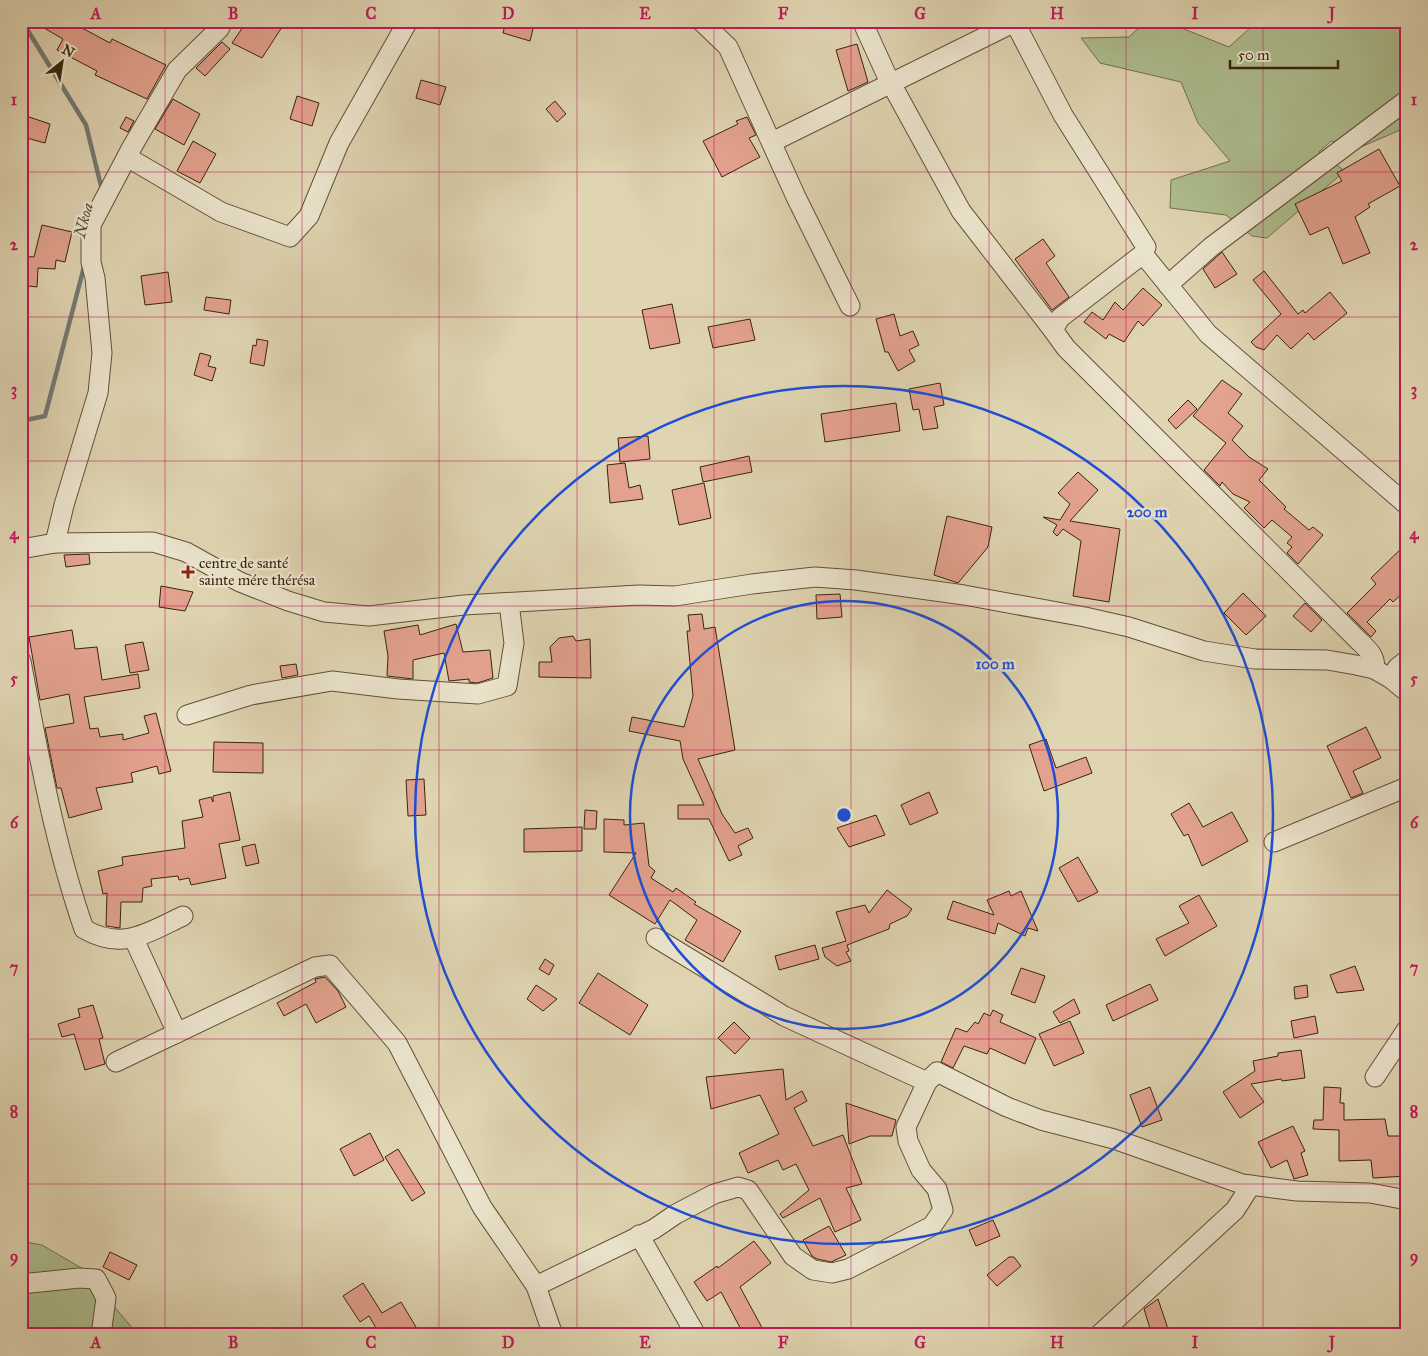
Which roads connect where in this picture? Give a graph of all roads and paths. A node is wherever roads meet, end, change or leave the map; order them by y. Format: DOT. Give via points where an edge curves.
graph roads {
  1 [pos="223,21"];
  2 [pos="408,21"];
  3 [pos="701,21"];
  4 [pos="862,21"];
  5 [pos="1015,22"];
  6 [pos="890,82"];
  7 [pos="1407,100"];
  8 [pos="772,142"];
  9 [pos="127,157"];
  10 [pos="1143,254"];
  11 [pos="1168,285"];
  12 [pos="850,306"];
  13 [pos="1054,330"];
  14 [pos="1407,505"];
  15 [pos="55,543"];
  16 [pos="21,549"];
  17 [pos="509,603"];
  18 [pos="1407,660"];
  19 [pos="21,661"];
  20 [pos="1382,673"];
  21 [pos="1407,692"];
  22 [pos="187,715"];
  23 [pos="1407,787"];
  24 [pos="1274,842"];
  25 [pos="183,916"];
  26 [pos="656,938"];
  27 [pos="134,939"];
  28 [pos="1407,1029"];
  29 [pos="177,1032"];
  30 [pos="116,1062"];
  31 [pos="1375,1077"];
  32 [pos="926,1082"];
  33 [pos="1252,1185"];
  34 [pos="1407,1200"];
  35 [pos="639,1235"];
  36 [pos="21,1284"];
  37 [pos="536,1286"];
  38 [pos="101,1335"];
  39 [pos="553,1335"];
  40 [pos="696,1335"];
  41 [pos="1099,1335"];
  1 -- 9 [label="street" via="219,29 177,70"];
  2 -- 9 [label="street" via="340,143 309,216 290,237 221,212"];
  3 -- 8 [label="street" via="728,47"];
  4 -- 6 [label="street"];
  5 -- 6 [label="street"];
  5 -- 10 [label="street" via="1063,115 1146,247"];
  6 -- 8 [label="street"];
  6 -- 13 [label="street" via="961,211"];
  7 -- 11 [label="street" via="1210,247"];
  8 -- 12 [label="street"];
  9 -- 15 [label="street" via="91,225 91,262 102,353 98,393"];
  10 -- 11 [label="street"];
  10 -- 13 [label="street" via="1060,318"];
  11 -- 14 [label="street" via="1208,334"];
  13 -- 20 [label="street" via="1066,348 1358,640 1373,656"];
  15 -- 16 [label="street"];
  15 -- 17 [label="street" via="153,542 186,552 240,582 324,612 369,616"];
  17 -- 20 [label="street" via="639,595 675,596 815,577 856,580 1085,617 1204,651 1255,659 1327,660"];
  17 -- 22 [label="street" via="514,643 507,686 478,694 332,681 251,695"];
  18 -- 20 [label="street"];
  19 -- 27 [label="street" via="72,895 84,929 100,939"];
  20 -- 21 [label="street"];
  23 -- 24 [label="street"];
  25 -- 27 [label="street"];
  26 -- 32 [label="street" via="784,1016"];
  27 -- 29 [label="street"];
  28 -- 31 [label="street"];
  29 -- 30 [label="street"];
  29 -- 37 [label="street" via="314,967 330,965 397,1043 482,1207"];
  32 -- 33 [label="street" via="937,1072 1041,1120 1114,1139"];
  32 -- 35 [label="street" via="906,1127 921,1170 937,1189 944,1210 932,1226 897,1246 848,1269 832,1273 813,1270 793,1256 748,1190 738,1187 714,1194"];
  33 -- 34 [label="street" via="1297,1191 1370,1193"];
  33 -- 41 [label="street" via="1235,1210"];
  35 -- 37 [label="street"];
  35 -- 40 [label="street"];
  36 -- 38 [label="street" via="96,1279 106,1298"];
  37 -- 39 [label="street"];
}
